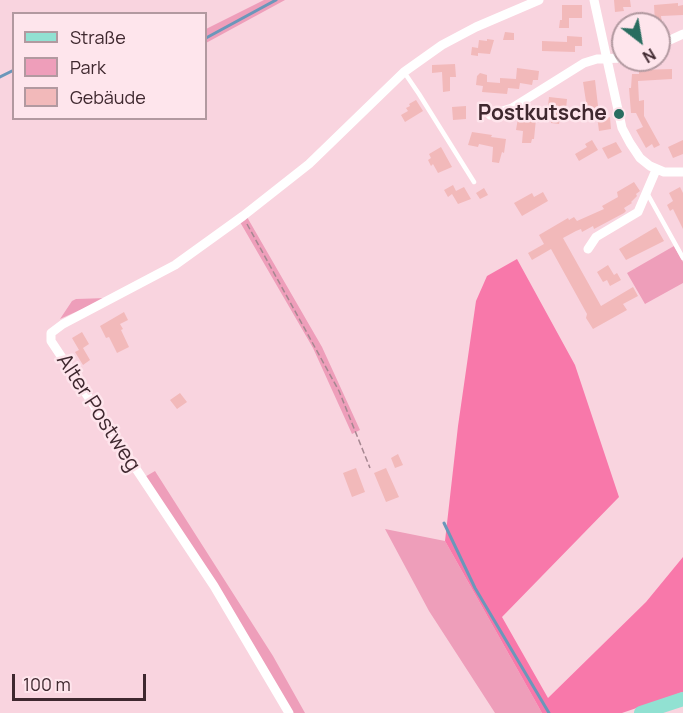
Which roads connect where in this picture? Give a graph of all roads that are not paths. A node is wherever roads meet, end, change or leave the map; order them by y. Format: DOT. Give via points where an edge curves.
graph roads {
  1 [pos="539,0"];
  2 [pos="594,0"];
  3 [pos="608,59"];
  4 [pos="611,59"];
  5 [pos="404,72"];
  6 [pos="490,115"];
  7 [pos="656,170"];
  8 [pos="682,173"];
  9 [pos="474,183"];
  10 [pos="647,193"];
  11 [pos="588,249"];
  12 [pos="683,258"];
  13 [pos="683,699"];
  14 [pos="289,713"];
  15 [pos="641,713"];
  1 -- 5 [label="street, Alter Postweg" via="442,45"];
  2 -- 3 [label="street"];
  3 -- 4 [label="street"];
  3 -- 6 [label="street" via="584,63 512,108"];
  3 -- 7 [label="street" via="622,128 640,158"];
  5 -- 9 [label="lane"];
  5 -- 14 [label="street, Alter Postweg" via="309,164 243,216 175,265 51,333 51,341 214,586"];
  7 -- 8 [label="street"];
  7 -- 10 [label="street"];
  10 -- 11 [label="street" via="638,212 596,237"];
  10 -- 12 [label="lane"];
  13 -- 15 [label="main road"];
}
